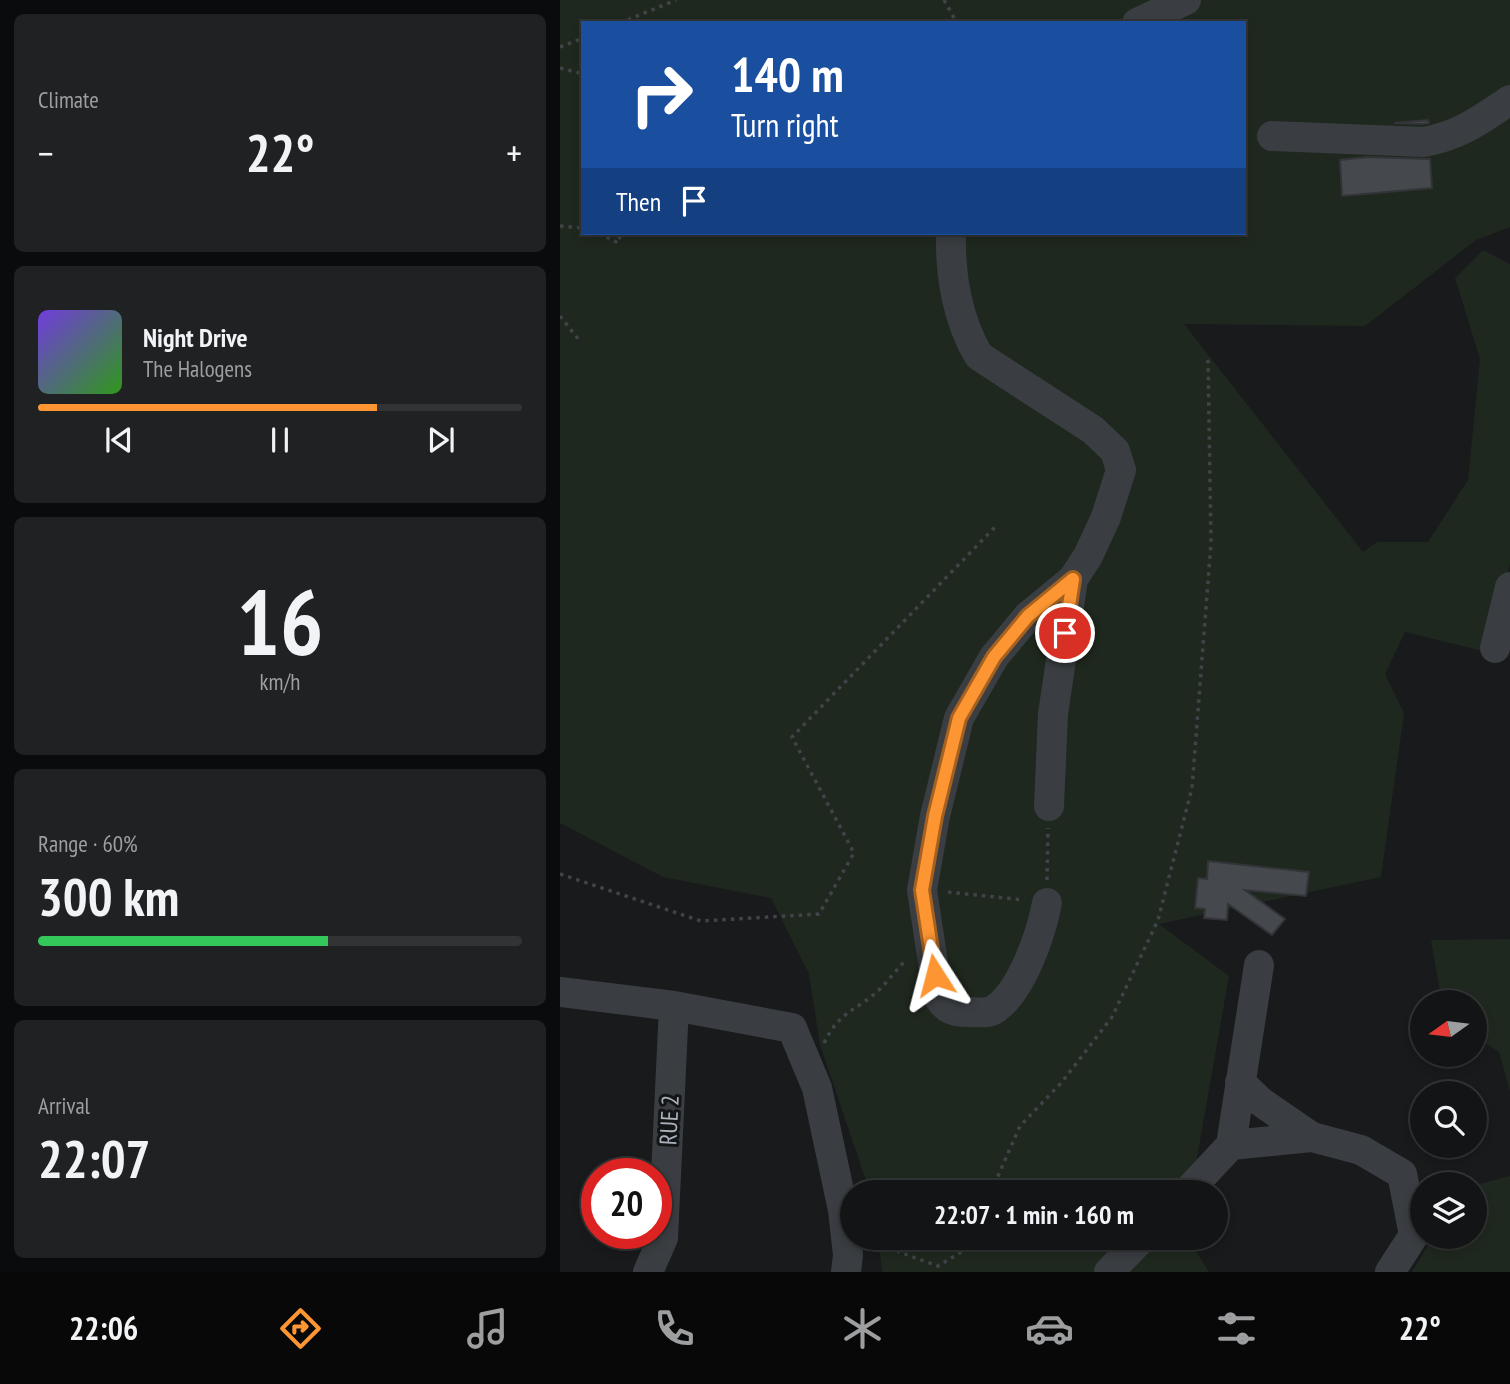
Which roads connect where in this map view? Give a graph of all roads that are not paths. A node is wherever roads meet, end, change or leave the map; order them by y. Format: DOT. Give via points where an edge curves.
graph roads {
  1 [pos="1186,0"];
  2 [pos="1141,21"];
  3 [pos="1510,100"];
  4 [pos="1272,136"];
  5 [pos="951,235"];
  6 [pos="1073,579"];
  7 [pos="1510,587"];
  8 [pos="1495,648"];
  9 [pos="1049,806"];
  10 [pos="1046,904"];
  11 [pos="1259,965"];
  12 [pos="560,992"];
  13 [pos="674,1006"];
  14 [pos="1240,1082"];
  15 [pos="1312,1137"];
  16 [pos="1231,1145"];
  17 [pos="1198,1180"];
  18 [pos="1130,1250"];
  19 [pos="648,1272"];
  20 [pos="846,1272"];
  21 [pos="1109,1272"];
  22 [pos="1390,1272"];
  1 -- 2 [label="street"];
  3 -- 4 [label="street" via="1464,130 1424,142"];
  5 -- 6 [label="street" via="950,268 969,339 979,356 1093,430 1115,451 1121,470 1106,517"];
  6 -- 9 [label="street" via="1053,714"];
  6 -- 10 [label="street" via="1028,616 994,657 959,718 922,890 938,996 944,1006 953,1012 989,1012 1007,998 1041,934"];
  7 -- 8 [label="street"];
  11 -- 14 [label="street"];
  12 -- 13 [label="street"];
  13 -- 19 [label="street, RUE 2" via="663,1238"];
  13 -- 20 [label="street" via="792,1028 817,1088 843,1210"];
  14 -- 15 [label="street"];
  14 -- 16 [label="street"];
  15 -- 16 [label="street"];
  15 -- 22 [label="street" via="1360,1150 1402,1174 1414,1235"];
  16 -- 17 [label="street"];
  18 -- 21 [label="street"];
}
